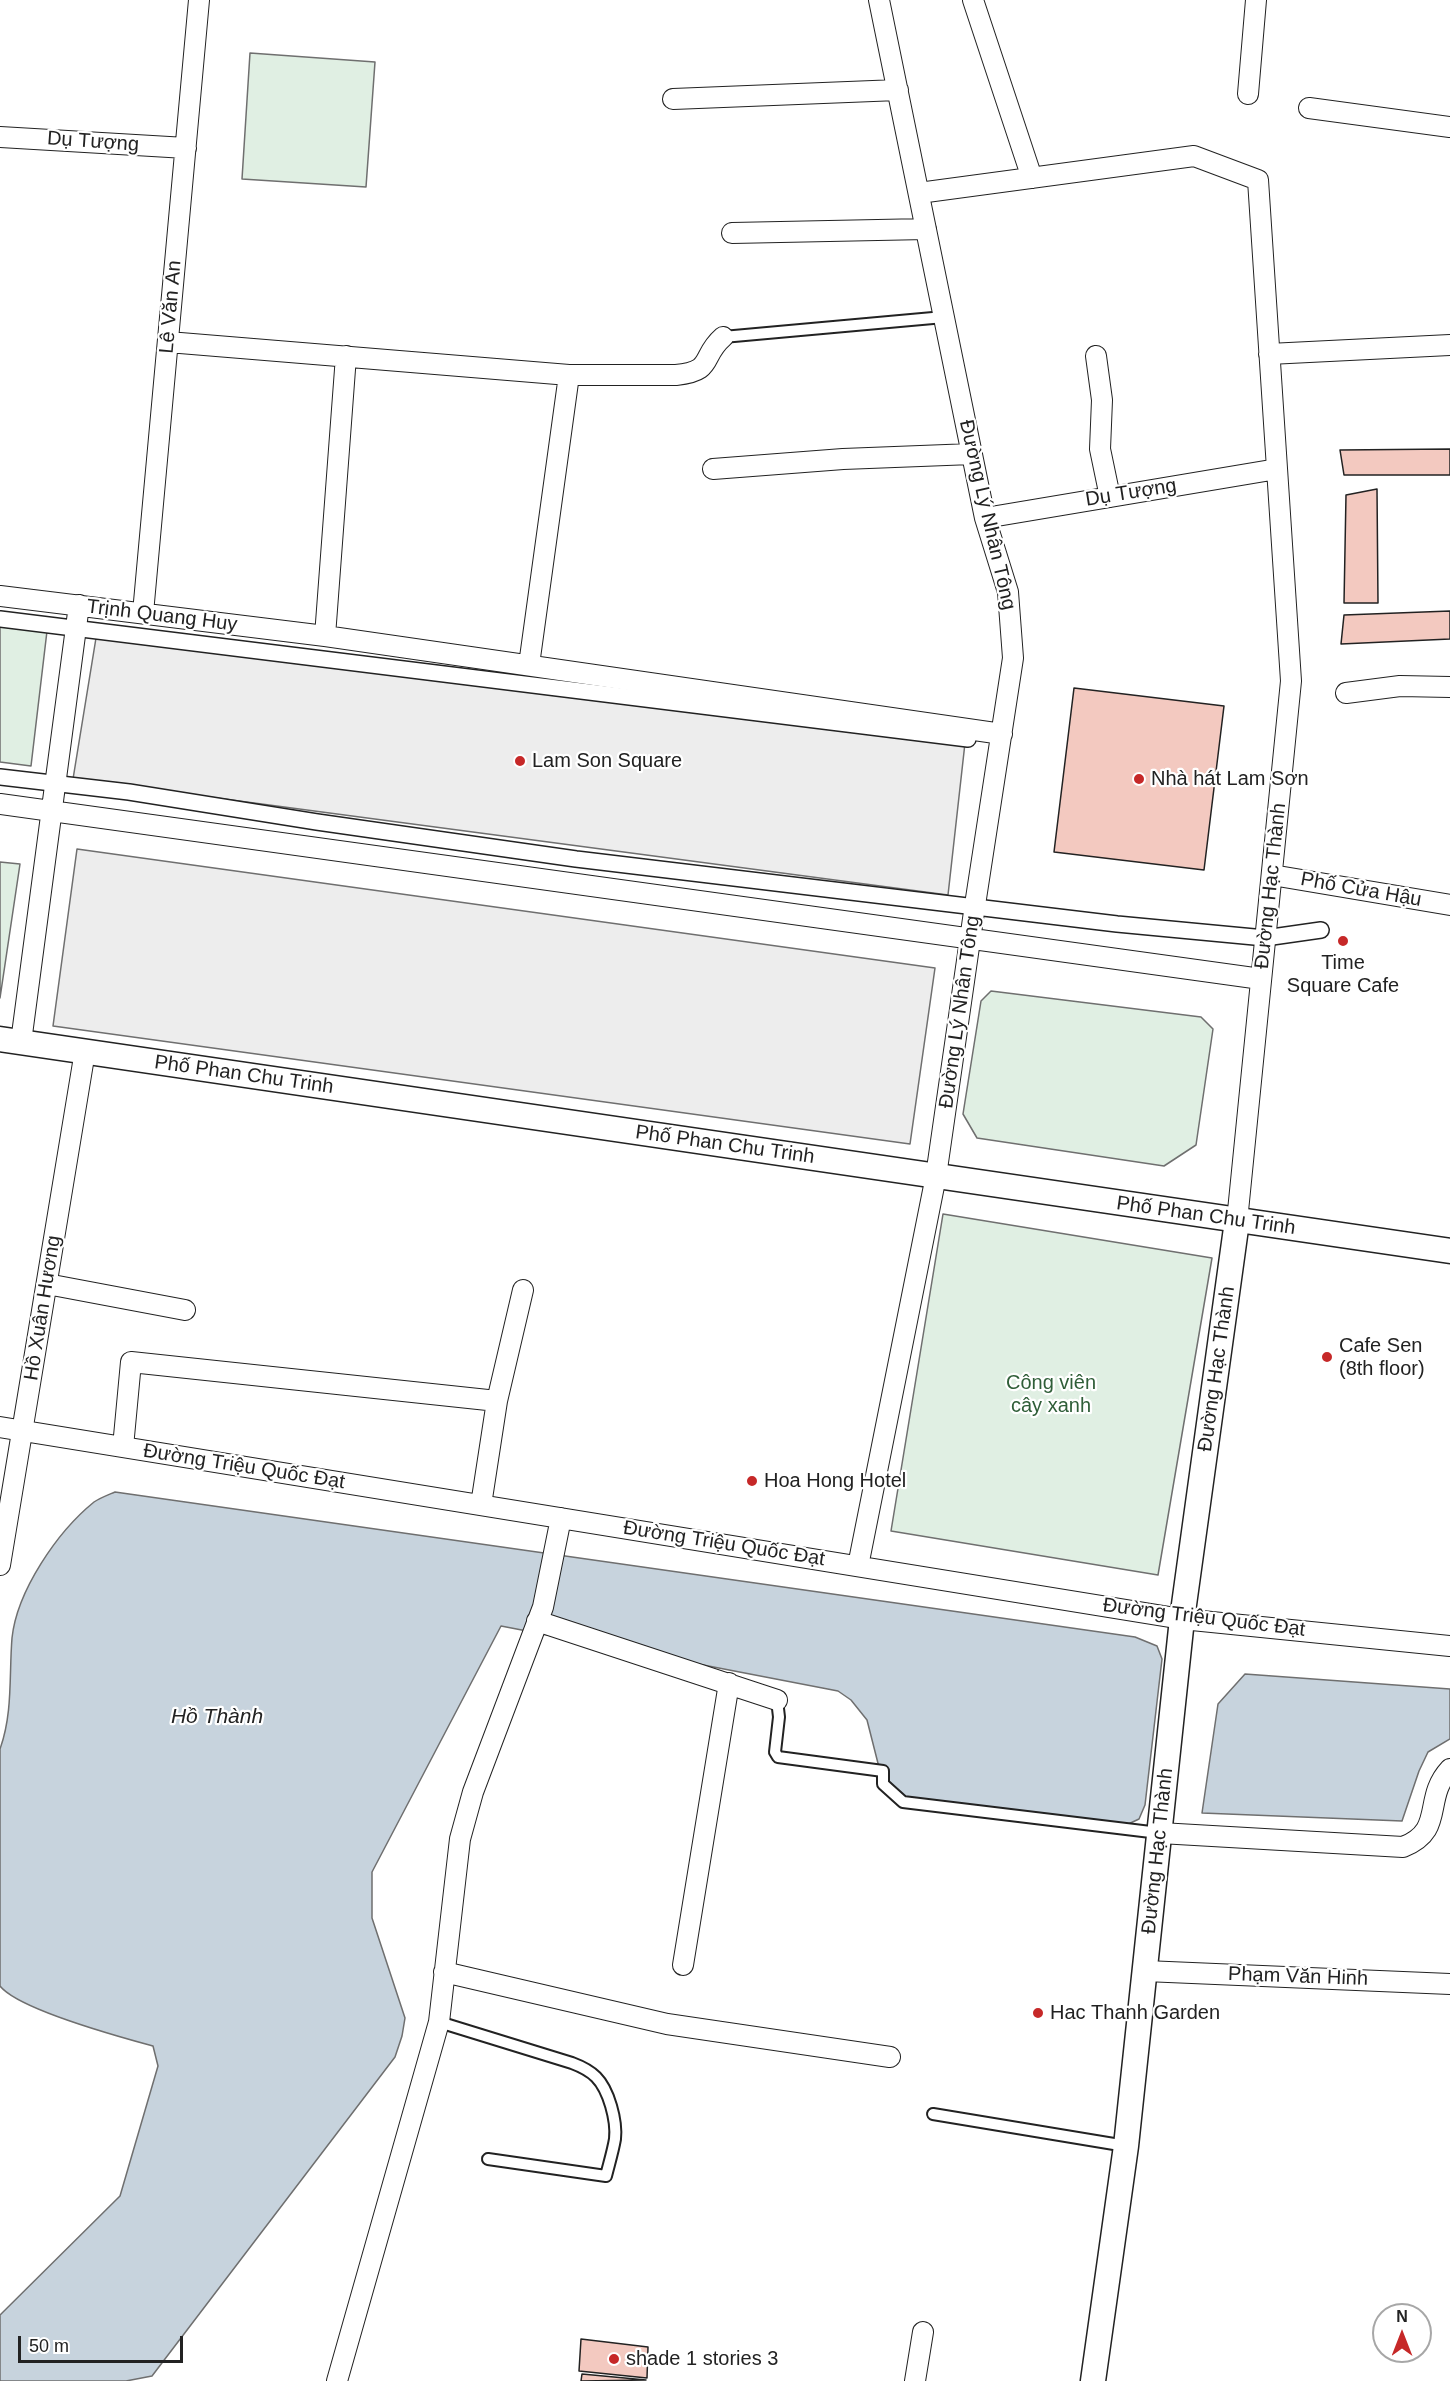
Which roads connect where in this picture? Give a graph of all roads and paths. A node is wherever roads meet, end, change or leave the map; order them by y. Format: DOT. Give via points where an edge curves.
graph roads {
  1 [pos="199,0"];
  2 [pos="879,0"];
  3 [pos="973,0"];
  4 [pos="1256,0"];
  5 [pos="898,90"];
  6 [pos="1248,94"];
  7 [pos="673,99"];
  8 [pos="1309,108"];
  9 [pos="1450,127"];
  10 [pos="0,137"];
  11 [pos="186,148"];
  12 [pos="1032,178"];
  13 [pos="919,193"];
  14 [pos="926,229"];
  15 [pos="732,233"];
  16 [pos="944,317"];
  17 [pos="723,337"];
  18 [pos="168,342"];
  19 [pos="1450,345"];
  20 [pos="1269,354"];
  21 [pos="346,356"];
  22 [pos="1096,356"];
  23 [pos="569,375"];
  24 [pos="972,454"];
  25 [pos="713,469"];
  26 [pos="1277,469"];
  27 [pos="1110,497"];
  28 [pos="985,518"];
  29 [pos="0,596"];
  30 [pos="79,605"];
  31 [pos="143,614"];
  32 [pos="0,619"];
  33 [pos="76,628"];
  34 [pos="325,636"];
  35 [pos="529,665"];
  36 [pos="1450,687"];
  37 [pos="1346,693"];
  38 [pos="1005,741"];
  39 [pos="0,777"];
  40 [pos="56,782"];
  41 [pos="0,804"];
  42 [pos="52,811"];
  43 [pos="1272,875"];
  44 [pos="975,905"];
  45 [pos="1450,905"];
  46 [pos="1321,930"];
  47 [pos="1265,938"];
  48 [pos="972,939"];
  49 [pos="1261,979"];
  50 [pos="11,1040"];
  51 [pos="85,1051"];
  52 [pos="936,1176"];
  53 [pos="1237,1221"];
  54 [pos="1450,1251"];
  55 [pos="47,1284"];
  56 [pos="522,1290"];
  57 [pos="184,1310"];
  58 [pos="497,1401"];
  59 [pos="0,1427"];
  60 [pos="22,1431"];
  61 [pos="123,1447"];
  62 [pos="481,1505"];
  63 [pos="561,1518"];
  64 [pos="0,1565"];
  65 [pos="858,1566"];
  66 [pos="540,1614"];
  67 [pos="1182,1619"];
  68 [pos="1450,1646"];
  69 [pos="729,1683"];
  70 [pos="777,1700"];
  71 [pos="1450,1769"];
  72 [pos="1160,1833"];
  73 [pos="683,1965"];
  74 [pos="1145,1971"];
  75 [pos="444,1972"];
  76 [pos="1450,1984"];
  77 [pos="439,2022"];
  78 [pos="890,2057"];
  79 [pos="933,2114"];
  80 [pos="1126,2146"];
  81 [pos="488,2159"];
  82 [pos="923,2332"];
  83 [pos="337,2381"];
  84 [pos="915,2381"];
  85 [pos="1093,2381"];
  1 -- 11 [label="street, Lê Văn An"];
  2 -- 5 [label="street, Đường Lý Nhân Tông"];
  3 -- 12 [label="street"];
  4 -- 6 [label="street"];
  5 -- 7 [label="street"];
  5 -- 13 [label="street, Đường Lý Nhân Tông"];
  8 -- 9 [label="street"];
  10 -- 11 [label="street, Dụ Tượng"];
  11 -- 18 [label="street, Lê Văn An"];
  12 -- 13 [label="street"];
  12 -- 20 [label="street, Đường Hạc Thành" via="1194,156 1258,180"];
  13 -- 14 [label="street, Đường Lý Nhân Tông"];
  14 -- 15 [label="street"];
  14 -- 16 [label="street, Đường Lý Nhân Tông"];
  16 -- 17 [label="lane"];
  16 -- 24 [label="street, Đường Lý Nhân Tông"];
  17 -- 23 [label="street" via="712,346 706,365 694,373"];
  18 -- 21 [label="street"];
  18 -- 31 [label="street, Lê Văn An"];
  19 -- 20 [label="street"];
  20 -- 26 [label="street, Đường Hạc Thành"];
  21 -- 23 [label="street"];
  21 -- 34 [label="street"];
  22 -- 27 [label="street" via="1102,400 1100,449"];
  23 -- 35 [label="street"];
  24 -- 25 [label="street"];
  24 -- 28 [label="street, Đường Lý Nhân Tông"];
  26 -- 27 [label="street, Dụ Tượng"];
  26 -- 43 [label="street, Đường Hạc Thành" via="1291,681"];
  27 -- 28 [label="street, Dụ Tượng"];
  28 -- 38 [label="street, Đường Lý Nhân Tông" via="1008,592 1014,658"];
  29 -- 30 [label="street, Trịnh Quang Huy"];
  30 -- 31 [label="street, Trịnh Quang Huy"];
  30 -- 33 [label="street"];
  31 -- 34 [label="street, Trịnh Quang Huy"];
  32 -- 33 [label="street"];
  33 -- 38 [label="street"];
  33 -- 40 [label="street"];
  34 -- 35 [label="street, Trịnh Quang Huy"];
  35 -- 38 [label="street, Trịnh Quang Huy"];
  36 -- 37 [label="street" via="1400,686"];
  38 -- 44 [label="street, Đường Lý Nhân Tông"];
  39 -- 40 [label="street"];
  40 -- 42 [label="street"];
  40 -- 44 [label="street" via="576,859"];
  41 -- 42 [label="street"];
  42 -- 48 [label="street"];
  42 -- 50 [label="street"];
  43 -- 45 [label="street, Phố Cửa Hậu"];
  43 -- 47 [label="street, Đường Hạc Thành"];
  44 -- 47 [label="street"];
  44 -- 48 [label="street, Đường Lý Nhân Tông"];
  46 -- 47 [label="street"];
  47 -- 49 [label="street, Đường Hạc Thành"];
  48 -- 49 [label="street"];
  48 -- 52 [label="street, Đường Lý Nhân Tông"];
  49 -- 53 [label="street, Đường Hạc Thành"];
  50 -- 51 [label="street, Phố Phan Chu Trinh"];
  51 -- 52 [label="street, Phố Phan Chu Trinh"];
  51 -- 55 [label="street, Hồ Xuân Hương"];
  52 -- 53 [label="street, Phố Phan Chu Trinh"];
  52 -- 65 [label="street, Đường Lý Nhân Tông"];
  53 -- 54 [label="street, Phố Phan Chu Trinh"];
  53 -- 67 [label="street, Đường Hạc Thành"];
  55 -- 57 [label="street"];
  55 -- 60 [label="street, Hồ Xuân Hương"];
  56 -- 58 [label="street"];
  58 -- 61 [label="street" via="131,1362"];
  58 -- 62 [label="street"];
  59 -- 60 [label="street, Đường Triệu Quốc Đạt"];
  60 -- 61 [label="street, Đường Triệu Quốc Đạt"];
  60 -- 64 [label="street, Hồ Xuân Hương"];
  61 -- 62 [label="street, Đường Triệu Quốc Đạt"];
  62 -- 63 [label="street, Đường Triệu Quốc Đạt"];
  63 -- 65 [label="street, Đường Triệu Quốc Đạt"];
  63 -- 66 [label="street"];
  65 -- 67 [label="street, Đường Triệu Quốc Đạt"];
  66 -- 69 [label="street"];
  66 -- 75 [label="street" via="460,1839"];
  67 -- 68 [label="street, Đường Triệu Quốc Đạt"];
  67 -- 72 [label="street, Đường Hạc Thành"];
  69 -- 70 [label="street"];
  69 -- 73 [label="street"];
  70 -- 72 [label="lane" via="778,1757 883,1771 883,1784 903,1802"];
  71 -- 72 [label="street" via="1436,1790 1430,1824 1418,1841 1403,1847"];
  72 -- 74 [label="street, Đường Hạc Thành"];
  74 -- 76 [label="street, Phạm Văn Hinh"];
  74 -- 80 [label="street, Đường Hạc Thành"];
  75 -- 77 [label="street"];
  75 -- 78 [label="street" via="667,2024"];
  77 -- 81 [label="lane" via="572,2062 597,2078 606,2094 615,2137 606,2176"];
  77 -- 83 [label="street"];
  79 -- 80 [label="lane"];
  80 -- 85 [label="street, Đường Hạc Thành"];
  82 -- 84 [label="street"];
}
